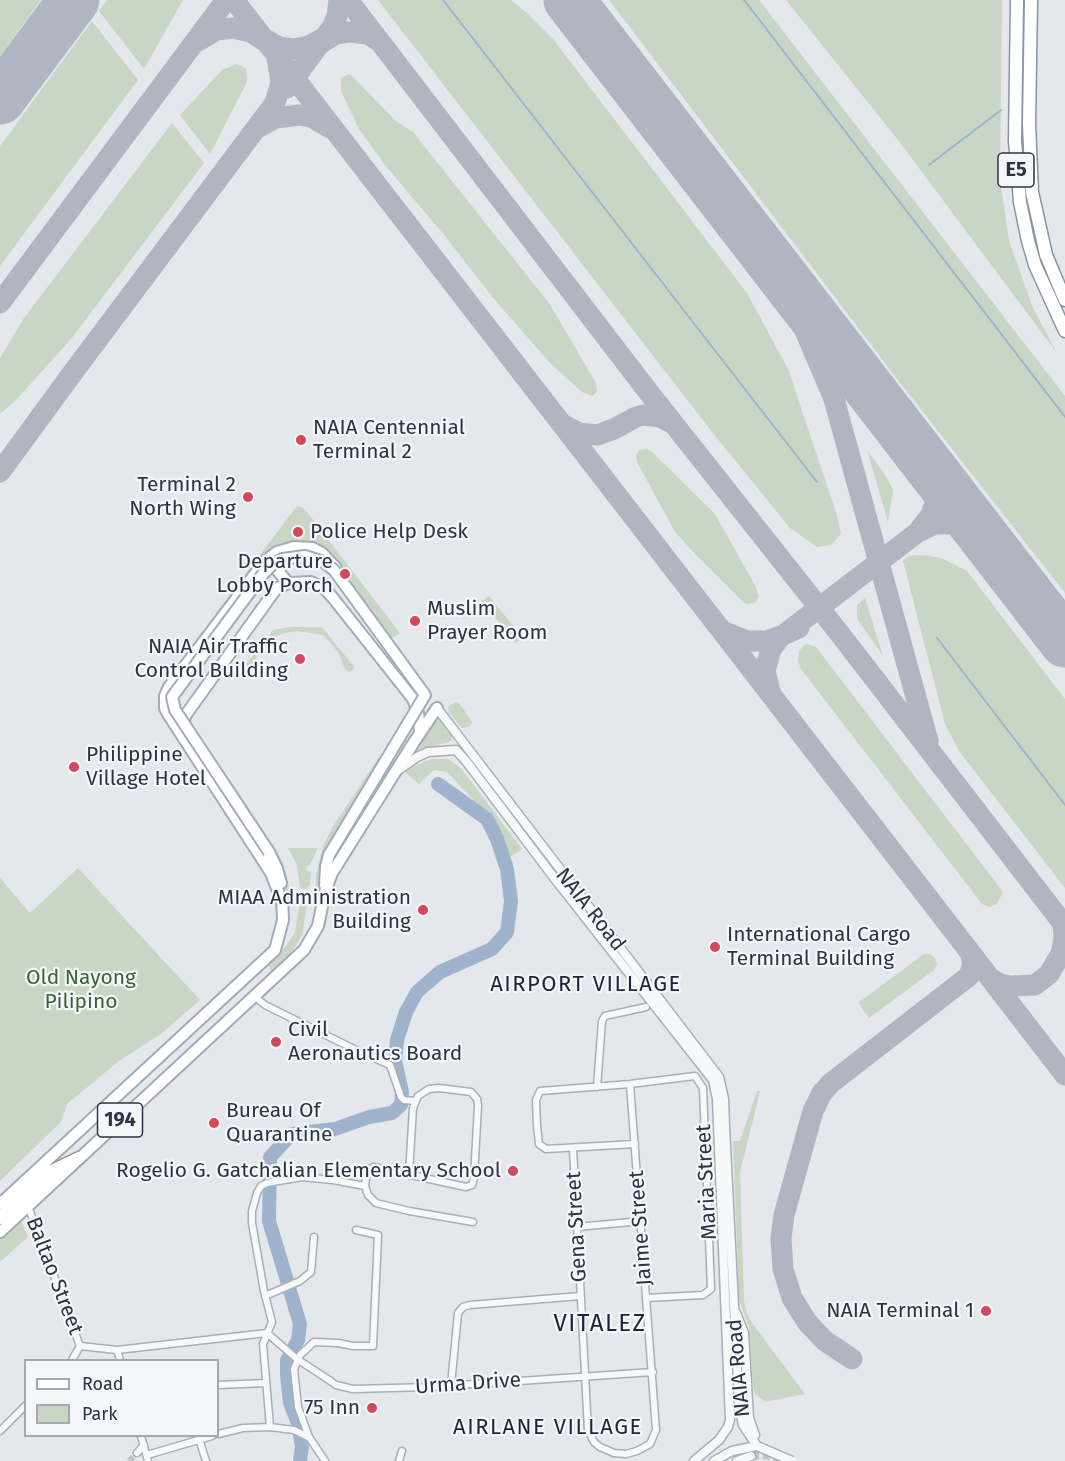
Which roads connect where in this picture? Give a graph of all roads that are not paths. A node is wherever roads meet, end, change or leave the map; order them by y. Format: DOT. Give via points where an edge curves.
graph roads {
  1 [pos="1017,0"];
  2 [pos="1031,0"];
  3 [pos="1065,300"];
  4 [pos="1065,331"];
  5 [pos="268,559"];
  6 [pos="288,583"];
  7 [pos="354,593"];
  8 [pos="333,598"];
  9 [pos="207,637"];
  10 [pos="229,655"];
  11 [pos="400,655"];
  12 [pos="386,666"];
  13 [pos="413,699"];
  14 [pos="437,708"];
  15 [pos="420,732"];
  16 [pos="182,737"];
  17 [pos="393,775"];
  18 [pos="325,892"];
  19 [pos="283,904"];
  20 [pos="257,967"];
  21 [pos="271,981"];
  22 [pos="254,996"];
  23 [pos="646,1007"];
  24 [pos="630,1084"];
  25 [pos="597,1087"];
  26 [pos="415,1101"];
  27 [pos="635,1144"];
  28 [pos="573,1149"];
  29 [pos="79,1158"];
  30 [pos="409,1174"];
  31 [pos="365,1186"];
  32 [pos="0,1204"];
  33 [pos="27,1206"];
  34 [pos="0,1218"];
  35 [pos="641,1221"];
  36 [pos="473,1222"];
  37 [pos="577,1227"];
  38 [pos="356,1230"];
  39 [pos="0,1232"];
  40 [pos="314,1237"];
  41 [pos="265,1296"];
  42 [pos="580,1296"];
  43 [pos="646,1298"];
  44 [pos="734,1310"];
  45 [pos="267,1334"];
  46 [pos="80,1346"];
  47 [pos="117,1350"];
  48 [pos="292,1354"];
  49 [pos="73,1359"];
  50 [pos="120,1359"];
  51 [pos="653,1372"];
  52 [pos="584,1376"];
  53 [pos="266,1383"];
  54 [pos="219,1385"];
  55 [pos="451,1385"];
  56 [pos="24,1407"];
  57 [pos="270,1426"];
  58 [pos="0,1431"];
  59 [pos="219,1434"];
  60 [pos="141,1437"];
  61 [pos="208,1437"];
  62 [pos="309,1437"];
  63 [pos="199,1439"];
  64 [pos="144,1445"];
  65 [pos="757,1446"];
  66 [pos="402,1451"];
  67 [pos="137,1453"];
  68 [pos="767,1455"];
  69 [pos="751,1456"];
  70 [pos="148,1458"];
  71 [pos="206,1461"];
  72 [pos="325,1461"];
  73 [pos="399,1461"];
  74 [pos="694,1461"];
  75 [pos="714,1461"];
  76 [pos="737,1461"];
  77 [pos="792,1461"];
  1 -- 4 [label="highway, E5" via="1015,141 1020,202 1035,265"];
  2 -- 3 [label="highway, E5" via="1032,192 1046,255"];
  5 -- 6 [label="main road"];
  5 -- 7 [label="main road" via="285,549 313,548 328,558"];
  5 -- 9 [label="main road"];
  6 -- 8 [label="main road" via="311,582"];
  6 -- 10 [label="main road" via="276,589"];
  7 -- 8 [label="main road"];
  7 -- 11 [label="main road"];
  8 -- 12 [label="main road"];
  9 -- 10 [label="main road"];
  9 -- 16 [label="main road" via="165,696 165,708"];
  10 -- 16 [label="main road" via="185,716"];
  11 -- 12 [label="main road"];
  11 -- 14 [label="main road"];
  12 -- 13 [label="main road"];
  13 -- 14 [label="main road"];
  13 -- 15 [label="main road"];
  14 -- 15 [label="main road, NAIA Road"];
  14 -- 44 [label="street, NAIA Road" via="719,1077 724,1106"];
  15 -- 17 [label="main road, NAIA Road"];
  16 -- 19 [label="main road" via="271,873"];
  17 -- 18 [label="main road, NAIA Road" via="343,854"];
  17 -- 74 [label="street, NAIA Road" via="428,752 456,750 714,1080 730,1420 719,1440"];
  18 -- 19 [label="main road, bridge" via="329,855 425,695 334,570 324,562 304,556 282,559 263,574 172,697 175,710 268,852 277,869"];
  18 -- 21 [label="main road, NAIA Road / 194" via="318,926 304,950"];
  19 -- 20 [label="main road, 194" via="275,950"];
  20 -- 21 [label="main road"];
  20 -- 32 [label="main road, 194"];
  21 -- 22 [label="main road, NAIA Road / 194"];
  22 -- 26 [label="street" via="265,1005 390,1065 402,1099"];
  22 -- 29 [label="main road, NAIA Road / 194"];
  23 -- 25 [label="street" via="604,1016"];
  24 -- 25 [label="street"];
  24 -- 27 [label="street, Jaime Street"];
  24 -- 43 [label="street, Maria Street" via="695,1076 703,1088 711,1289 704,1295"];
  25 -- 28 [label="street" via="540,1091 536,1100 539,1144 546,1149"];
  26 -- 30 [label="street"];
  26 -- 30 [label="street" via="429,1089 448,1088 471,1092 477,1099 474,1178 472,1185 466,1187"];
  27 -- 28 [label="street"];
  27 -- 35 [label="street, Jaime Street"];
  28 -- 37 [label="street, Gena Street"];
  29 -- 33 [label="main road, NAIA Road / 194"];
  29 -- 34 [label="highway" via="48,1173"];
  30 -- 31 [label="street" via="370,1168"];
  31 -- 36 [label="street" via="376,1203"];
  31 -- 41 [label="street" via="302,1177 263,1184 254,1201 252,1222"];
  33 -- 39 [label="main road, NAIA Road / 194"];
  33 -- 46 [label="street, Baltao Street"];
  35 -- 37 [label="street"];
  35 -- 43 [label="street, Jaime Street"];
  37 -- 42 [label="street, Gena Street"];
  38 -- 48 [label="street" via="378,1235 373,1346 314,1342"];
  40 -- 41 [label="street" via="311,1272"];
  41 -- 45 [label="street" via="272,1322"];
  42 -- 52 [label="street, Gena Street"];
  42 -- 55 [label="street" via="463,1307 458,1313"];
  43 -- 51 [label="street, Jaime Street"];
  44 -- 65 [label="street, NAIA Road" via="740,1414"];
  44 -- 68 [label="street" via="744,1333 750,1425"];
  45 -- 47 [label="street"];
  45 -- 48 [label="street, Urma Drive"];
  45 -- 53 [label="street" via="263,1344"];
  46 -- 47 [label="street"];
  46 -- 49 [label="street"];
  47 -- 50 [label="street"];
  48 -- 55 [label="street, Urma Drive" via="336,1385 353,1389"];
  48 -- 62 [label="street" via="297,1400"];
  51 -- 52 [label="street, Urma Drive"];
  51 -- 52 [label="street" via="657,1430 645,1448 626,1454 606,1451 594,1442 588,1430"];
  52 -- 55 [label="street, Urma Drive"];
  53 -- 54 [label="street"];
  53 -- 57 [label="street"];
  56 -- 58 [label="street"];
  57 -- 59 [label="street"];
  57 -- 62 [label="street"];
  60 -- 64 [label="street"];
  61 -- 63 [label="street"];
  62 -- 72 [label="street"];
  63 -- 70 [label="street"];
  63 -- 71 [label="street"];
  64 -- 67 [label="street"];
  64 -- 70 [label="street"];
  65 -- 75 [label="street" via="732,1451"];
  65 -- 77 [label="street, bridge"];
  66 -- 73 [label="street"];
  69 -- 76 [label="street"];
}
